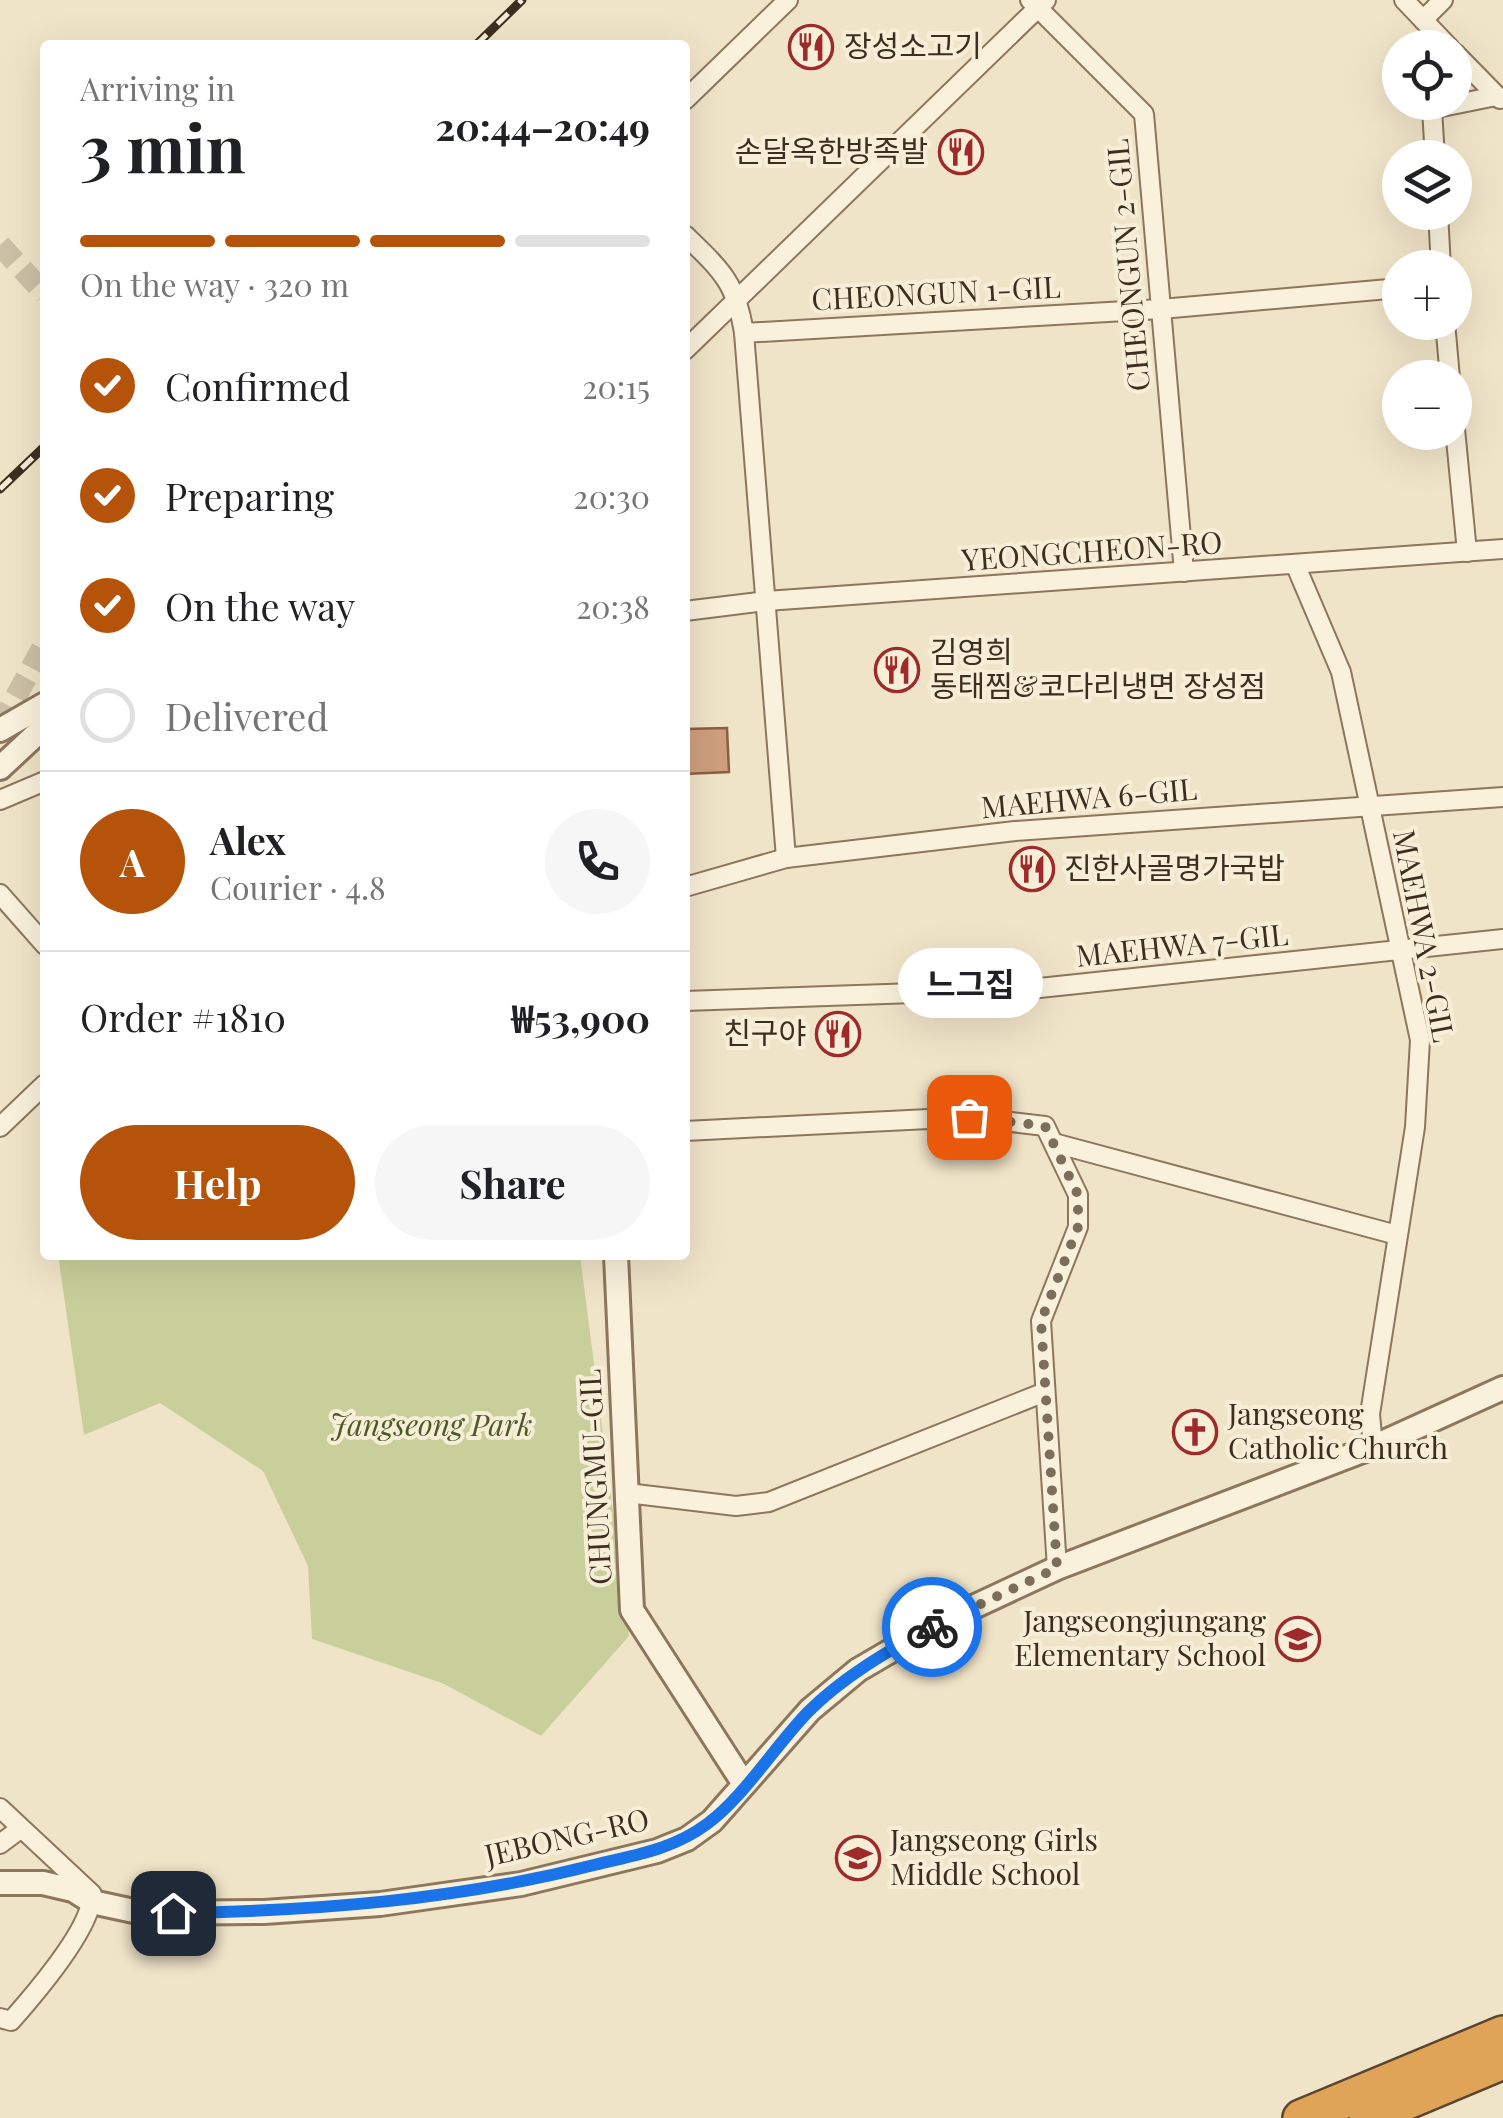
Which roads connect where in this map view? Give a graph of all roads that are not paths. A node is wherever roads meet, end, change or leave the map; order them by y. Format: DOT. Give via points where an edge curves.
graph roads {
  1 [pos="788,0"];
  2 [pos="1404,0"];
  3 [pos="1443,0"];
  4 [pos="1038,3"];
  5 [pos="1422,20"];
  6 [pos="1432,30"];
  7 [pos="1472,70"];
  8 [pos="690,95"];
  9 [pos="1500,99"];
  10 [pos="1434,140"];
  11 [pos="690,241"];
  12 [pos="1382,290"];
  13 [pos="738,299"];
  14 [pos="1161,309"];
  15 [pos="744,333"];
  16 [pos="690,345"];
  17 [pos="1457,450"];
  18 [pos="1503,550"];
  19 [pos="1466,552"];
  20 [pos="1295,564"];
  21 [pos="1184,572"];
  22 [pos="766,602"];
  23 [pos="690,610"];
  24 [pos="40,707"];
  25 [pos="0,730"];
  26 [pos="40,731"];
  27 [pos="0,768"];
  28 [pos="40,783"];
  29 [pos="1503,798"];
  30 [pos="0,800"];
  31 [pos="1370,806"];
  32 [pos="786,858"];
  33 [pos="690,886"];
  34 [pos="0,894"];
  35 [pos="40,940"];
  36 [pos="1503,940"];
  37 [pos="1402,951"];
  38 [pos="690,1001"];
  39 [pos="40,1089"];
  40 [pos="0,1127"];
  41 [pos="690,1131"];
  42 [pos="1054,1143"];
  43 [pos="1396,1235"];
  44 [pos="616,1260"];
  45 [pos="1503,1388"];
  46 [pos="1046,1392"];
  47 [pos="1373,1447"];
  48 [pos="627,1493"];
  49 [pos="1057,1568"];
  50 [pos="744,1784"];
  51 [pos="0,1808"];
  52 [pos="20,1829"];
  53 [pos="0,1844"];
  54 [pos="0,1882"];
  55 [pos="92,1902"];
  56 [pos="0,2018"];
  57 [pos="1503,2034"];
  58 [pos="1503,2061"];
  59 [pos="1301,2118"];
  60 [pos="1366,2118"];
  1 -- 8 [label="street"];
  2 -- 5 [label="street"];
  3 -- 5 [label="street"];
  4 -- 13 [label="street"];
  4 -- 14 [label="street, CHEONGUN 2-GIL" via="1144,114"];
  5 -- 6 [label="street"];
  7 -- 9 [label="street"];
  9 -- 10 [label="street" via="1432,109"];
  11 -- 13 [label="street" via="728,278"];
  12 -- 14 [label="street, CHEONGUN 1-GIL"];
  13 -- 15 [label="street"];
  13 -- 16 [label="street"];
  14 -- 15 [label="street, CHEONGUN 1-GIL"];
  14 -- 21 [label="street, CHEONGUN 2-GIL"];
  15 -- 22 [label="street"];
  17 -- 19 [label="street"];
  18 -- 19 [label="street, YEONGCHEON-RO"];
  19 -- 20 [label="street, YEONGCHEON-RO"];
  20 -- 21 [label="street, YEONGCHEON-RO"];
  20 -- 31 [label="street, MAEHWA 2-GIL" via="1342,672"];
  21 -- 22 [label="street, YEONGCHEON-RO"];
  22 -- 23 [label="street, YEONGCHEON-RO"];
  22 -- 32 [label="street"];
  24 -- 25 [label="street"];
  26 -- 27 [label="street"];
  28 -- 30 [label="street"];
  29 -- 31 [label="street, MAEHWA 6-GIL"];
  31 -- 32 [label="street, MAEHWA 6-GIL" via="1015,831"];
  31 -- 37 [label="street, MAEHWA 2-GIL"];
  32 -- 33 [label="street, MAEHWA 6-GIL"];
  34 -- 35 [label="street"];
  36 -- 37 [label="street, MAEHWA 7-GIL"];
  37 -- 38 [label="street, MAEHWA 7-GIL" via="1030,989"];
  37 -- 43 [label="street, MAEHWA 2-GIL" via="1420,1040 1420,1075"];
  39 -- 40 [label="street"];
  41 -- 42 [label="street" via="969,1117 1045,1126"];
  42 -- 43 [label="street"];
  42 -- 46 [label="street" via="1078,1195 1078,1227 1041,1321"];
  43 -- 47 [label="street, MAEHWA 2-GIL" via="1370,1414"];
  44 -- 48 [label="street, CHUNGMU-GIL"];
  45 -- 47 [label="street, JEBONG-RO"];
  46 -- 48 [label="street" via="769,1502 736,1506"];
  46 -- 49 [label="street"];
  47 -- 49 [label="street, JEBONG-RO"];
  48 -- 50 [label="street, CHUNGMU-GIL" via="632,1610"];
  49 -- 50 [label="street, JEBONG-RO" via="858,1670 810,1710"];
  50 -- 55 [label="street, JEBONG-RO" via="687,1838 521,1884 264,1912 143,1914"];
  51 -- 52 [label="street"];
  52 -- 53 [label="street"];
  52 -- 55 [label="street" via="88,1886"];
  54 -- 55 [label="street, JEBONG-RO" via="43,1882"];
  55 -- 56 [label="street" via="23,2008 11,2021"];
  57 -- 59 [label="highway"];
  58 -- 60 [label="highway"];
}
